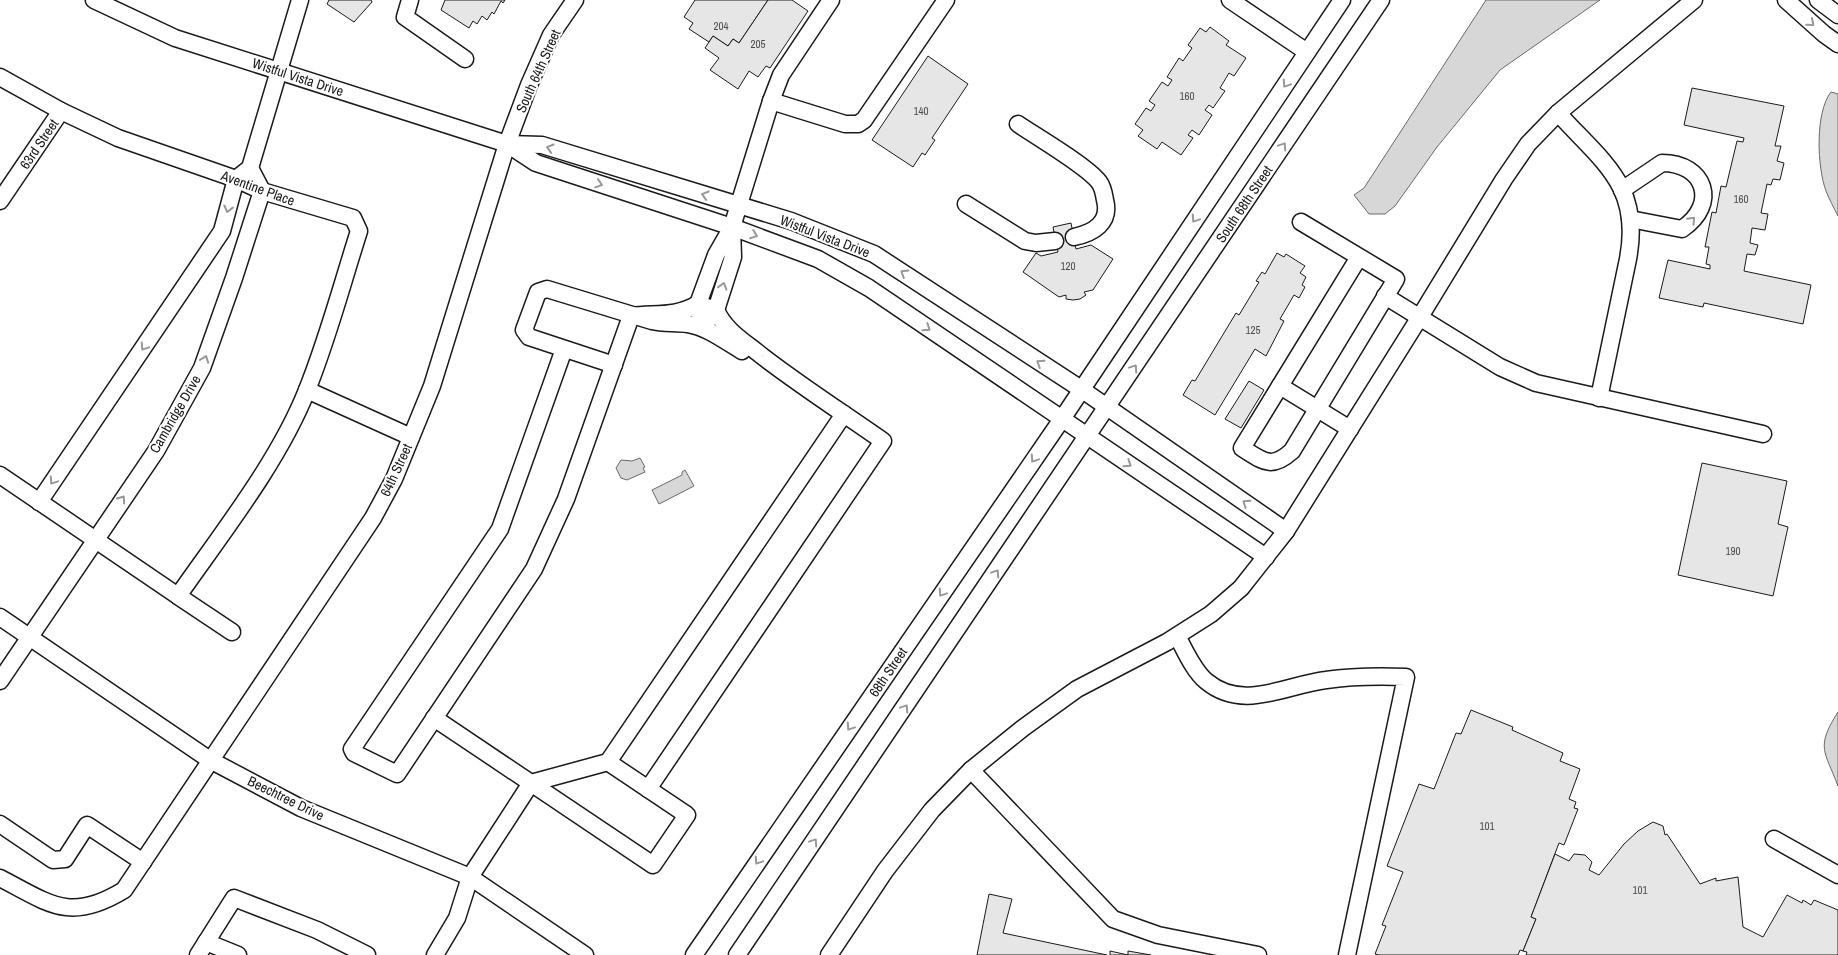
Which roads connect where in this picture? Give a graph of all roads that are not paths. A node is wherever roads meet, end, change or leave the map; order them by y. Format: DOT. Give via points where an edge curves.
graph roads {
  1 [pos="94,0"];
  2 [pos="300,0"];
  3 [pos="410,0"];
  4 [pos="575,0"];
  5 [pos="831,0"];
  6 [pos="946,0"];
  7 [pos="1230,0"];
  8 [pos="1342,0"];
  9 [pos="1381,0"];
  10 [pos="1694,0"];
  11 [pos="1786,0"];
  12 [pos="1818,0"];
  13 [pos="1838,16"];
  14 [pos="1838,44"];
  15 [pos="1307,52"];
  16 [pos="465,59"];
  17 [pos="278,71"];
  18 [pos="0,77"];
  19 [pos="770,100"];
  20 [pos="61,111"];
  21 [pos="1558,113"];
  22 [pos="1018,124"];
  23 [pos="507,144"];
  24 [pos="250,168"];
  25 [pos="236,179"];
  26 [pos="1622,190"];
  27 [pos="262,191"];
  28 [pos="0,201"];
  29 [pos="966,204"];
  30 [pos="738,205"];
  31 [pos="1630,219"];
  32 [pos="1302,222"];
  33 [pos="732,226"];
  34 [pos="1074,237"];
  35 [pos="1055,241"];
  36 [pos="1359,256"];
  37 [pos="1385,296"];
  38 [pos="698,304"];
  39 [pos="716,310"];
  40 [pos="631,316"];
  41 [pos="1419,317"];
  42 [pos="702,330"];
  43 [pos="564,349"];
  44 [pos="614,365"];
  45 [pos="780,369"];
  46 [pos="1280,386"];
  47 [pos="1081,389"];
  48 [pos="307,390"];
  49 [pos="1599,398"];
  50 [pos="1107,408"];
  51 [pos="1317,409"];
  52 [pos="844,414"];
  53 [pos="1062,419"];
  54 [pos="1350,429"];
  55 [pos="1763,434"];
  56 [pos="411,437"];
  57 [pos="1088,437"];
  58 [pos="0,475"];
  59 [pos="39,502"];
  60 [pos="1286,531"];
  61 [pos="95,539"];
  62 [pos="1266,557"];
  63 [pos="178,596"];
  64 [pos="0,617"];
  65 [pos="232,632"];
  66 [pos="1177,636"];
  67 [pos="30,638"];
  68 [pos="0,681"];
  69 [pos="434,718"];
  70 [pos="210,760"];
  71 [pos="608,762"];
  72 [pos="971,770"];
  73 [pos="531,783"];
  74 [pos="648,789"];
  75 [pos="0,824"];
  76 [pos="1774,839"];
  77 [pos="143,862"];
  78 [pos="1838,875"];
  79 [pos="470,877"];
  80 [pos="0,878"];
  81 [pos="202,948"];
  82 [pos="238,955"];
  83 [pos="367,955"];
  84 [pos="435,955"];
  85 [pos="585,955"];
  86 [pos="694,955"];
  87 [pos="737,955"];
  88 [pos="829,955"];
  89 [pos="1258,955"];
  90 [pos="1347,955"];
  1 -- 17 [label="street, Wistful Vista Drive" via="175,38"];
  2 -- 17 [label="street"];
  3 -- 16 [label="street" via="405,17"];
  4 -- 23 [label="street, South 64th Street" via="550,35"];
  5 -- 19 [label="street" via="781,75"];
  6 -- 19 [label="street" via="864,120 858,124 845,124"];
  7 -- 15 [label="street"];
  8 -- 15 [label="street"];
  50 -- 9 [label="street, South 68th Street, one-way"];
  10 -- 21 [label="street"];
  11 -- 14 [label="street, one-way"];
  12 -- 13 [label="street"];
  15 -- 47 [label="street, one-way"];
  17 -- 23 [label="street, Wistful Vista Drive"];
  17 -- 24 [label="street"];
  18 -- 20 [label="street, Aventine Place"];
  19 -- 30 [label="street"];
  20 -- 25 [label="street, Aventine Place" via="118,138"];
  20 -- 28 [label="street, 63rd Street"];
  21 -- 26 [label="street" via="1610,168"];
  21 -- 41 [label="street" via="1514,161"];
  22 -- 34 [label="street" via="1090,174 1102,188 1108,208 1106,218 1091,233"];
  30 -- 23 [label="street, Wistful Vista Drive, one-way" via="542,145"];
  23 -- 33 [label="street, Wistful Vista Drive, one-way" via="536,163"];
  23 -- 56 [label="street, 64th Street" via="432,386"];
  24 -- 25 [label="street"];
  24 -- 27 [label="street"];
  25 -- 27 [label="street, Aventine Place"];
  25 -- 59 [label="street, one-way" via="222,231"];
  26 -- 31 [label="street"];
  31 -- 26 [label="street, one-way" via="1682,229 1693,221 1703,206 1702,185 1690,170 1662,163"];
  27 -- 48 [label="street, Aventine Place" via="353,218 359,231"];
  61 -- 27 [label="street, Cambridge Drive, one-way" via="156,451 202,368"];
  29 -- 35 [label="street" via="1024,241"];
  30 -- 33 [label="street"];
  47 -- 30 [label="street, Wistful Vista Drive, one-way" via="874,254 824,233"];
  31 -- 49 [label="street" via="1630,252"];
  32 -- 36 [label="street"];
  33 -- 38 [label="street" via="716,255"];
  39 -- 33 [label="street, one-way" via="733,257"];
  33 -- 53 [label="street, Wistful Vista Drive, one-way" via="818,259 869,288"];
  36 -- 37 [label="street" via="1396,279"];
  36 -- 46 [label="street"];
  37 -- 41 [label="street"];
  37 -- 51 [label="street"];
  38 -- 39 [label="street"];
  38 -- 40 [label="street" via="672,315"];
  38 -- 42 [label="street"];
  39 -- 42 [label="street"];
  39 -- 45 [label="street" via="730,331"];
  40 -- 42 [label="street" via="664,324 688,324"];
  40 -- 43 [label="street" via="547,289 538,292 524,330 529,337"];
  40 -- 44 [label="street"];
  41 -- 49 [label="street" via="1518,377"];
  41 -- 54 [label="street"];
  42 -- 45 [label="street"];
  43 -- 44 [label="street"];
  43 -- 69 [label="street" via="500,529 352,749 354,754 397,774"];
  44 -- 69 [label="street" via="566,499 534,569"];
  45 -- 52 [label="street"];
  46 -- 51 [label="street"];
  46 -- 51 [label="street" via="1242,448 1272,463 1286,456"];
  47 -- 50 [label="street, Wistful Vista Drive"];
  47 -- 53 [label="street, 68th Street"];
  48 -- 56 [label="street"];
  48 -- 63 [label="street, Aventine Place" via="263,472"];
  49 -- 55 [label="street"];
  50 -- 57 [label="street"];
  60 -- 50 [label="street, Wistful Vista Drive, one-way"];
  51 -- 54 [label="street"];
  52 -- 71 [label="street"];
  52 -- 74 [label="street" via="883,441"];
  53 -- 57 [label="street, Wistful Vista Drive"];
  53 -- 86 [label="street, 68th Street, one-way"];
  54 -- 60 [label="street"];
  56 -- 70 [label="street, 64th Street" via="394,480 373,518"];
  57 -- 62 [label="street, Wistful Vista Drive, one-way"];
  87 -- 57 [label="street, one-way"];
  58 -- 59 [label="street"];
  59 -- 61 [label="street"];
  60 -- 62 [label="street"];
  61 -- 63 [label="street"];
  61 -- 67 [label="street, Cambridge Drive"];
  62 -- 66 [label="street" via="1241,588 1211,614"];
  63 -- 65 [label="street"];
  64 -- 67 [label="street, Beechtree Drive"];
  66 -- 72 [label="street" via="1077,689"];
  66 -- 90 [label="street" via="1197,672 1206,681 1233,695 1256,697 1324,680 1406,677"];
  67 -- 68 [label="street, Cambridge Drive"];
  67 -- 70 [label="street, Beechtree Drive"];
  69 -- 73 [label="street"];
  70 -- 77 [label="street, 64th Street"];
  70 -- 79 [label="street, Beechtree Drive" via="301,808"];
  71 -- 73 [label="street"];
  71 -- 74 [label="street"];
  72 -- 88 [label="street" via="920,826 885,871"];
  72 -- 89 [label="street" via="1112,919 1158,935"];
  73 -- 74 [label="street" via="653,865 687,815"];
  73 -- 79 [label="street"];
  75 -- 77 [label="street" via="53,860 65,858 87,825"];
  76 -- 78 [label="street"];
  77 -- 80 [label="street, 64th Street" via="124,890 102,903 80,908 56,906"];
  79 -- 84 [label="street" via="457,918"];
  79 -- 85 [label="street, Beechtree Drive"];
  81 -- 82 [label="street"];
  81 -- 83 [label="street" via="234,898 317,930"];
}
